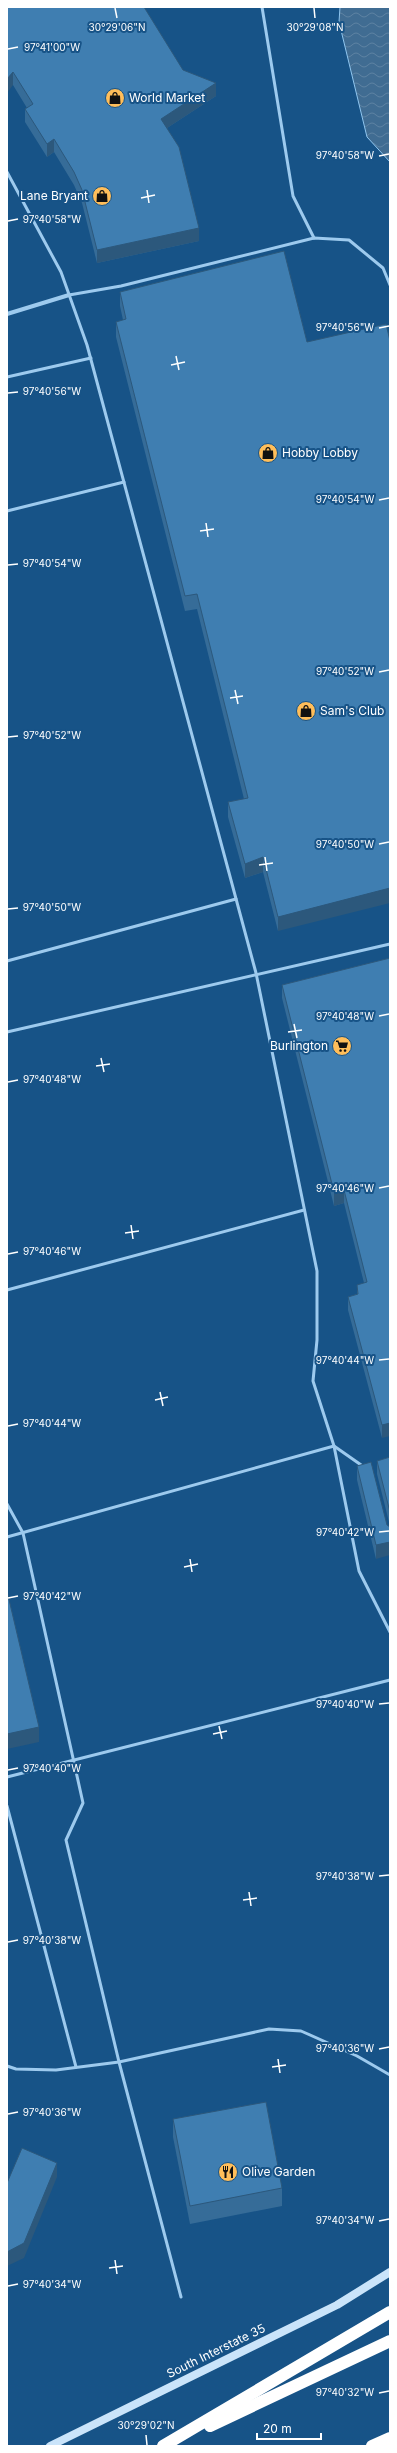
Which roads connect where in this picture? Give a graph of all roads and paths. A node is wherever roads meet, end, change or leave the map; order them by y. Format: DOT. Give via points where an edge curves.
graph roads {
  1 [pos="262,7"];
  2 [pos="7,172"];
  3 [pos="314,238"];
  4 [pos="390,285"];
  5 [pos="69,295"];
  6 [pos="7,314"];
  7 [pos="91,358"];
  8 [pos="7,377"];
  9 [pos="124,482"];
  10 [pos="7,510"];
  11 [pos="236,900"];
  12 [pos="390,944"];
  13 [pos="7,961"];
  14 [pos="256,973"];
  15 [pos="7,1032"];
  16 [pos="304,1210"];
  17 [pos="7,1290"];
  18 [pos="334,1446"];
  19 [pos="368,1470"];
  20 [pos="7,1504"];
  21 [pos="23,1533"];
  22 [pos="7,1537"];
  23 [pos="390,1632"];
  24 [pos="390,1680"];
  25 [pos="74,1761"];
  26 [pos="7,1778"];
  27 [pos="7,1806"];
  28 [pos="119,2062"];
  29 [pos="7,2066"];
  30 [pos="76,2068"];
  31 [pos="390,2075"];
  32 [pos="390,2272"];
  33 [pos="181,2296"];
  34 [pos="390,2312"];
  35 [pos="390,2341"];
  36 [pos="390,2438"];
  37 [pos="50,2446"];
  38 [pos="163,2446"];
  39 [pos="168,2446"];
  40 [pos="372,2446"];
  1 -- 3 [label="lane" via="293,196"];
  2 -- 5 [label="lane" via="61,272"];
  3 -- 4 [label="lane" via="349,240 383,268"];
  3 -- 5 [label="lane" via="121,286"];
  5 -- 6 [label="street"];
  5 -- 7 [label="lane"];
  7 -- 8 [label="lane"];
  7 -- 9 [label="lane"];
  9 -- 10 [label="lane"];
  9 -- 11 [label="lane"];
  11 -- 13 [label="lane"];
  11 -- 14 [label="lane"];
  12 -- 14 [label="lane"];
  14 -- 15 [label="lane"];
  14 -- 16 [label="lane"];
  16 -- 17 [label="lane"];
  16 -- 18 [label="lane" via="317,1271 317,1340 313,1381"];
  18 -- 19 [label="lane"];
  18 -- 21 [label="lane"];
  18 -- 23 [label="lane" via="359,1571"];
  20 -- 21 [label="lane"];
  21 -- 22 [label="lane"];
  21 -- 25 [label="lane"];
  24 -- 25 [label="lane"];
  25 -- 26 [label="lane"];
  25 -- 28 [label="lane" via="83,1803 66,1840"];
  27 -- 30 [label="lane"];
  28 -- 30 [label="lane"];
  28 -- 31 [label="lane" via="269,2029 301,2031 357,2056"];
  28 -- 33 [label="lane"];
  29 -- 30 [label="lane" via="16,2069 48,2070"];
  32 -- 37 [label="main road, South Interstate 35" via="337,2305"];
  34 -- 38 [label="highway"];
  35 -- 39 [label="highway"];
  36 -- 40 [label="highway"];
}
